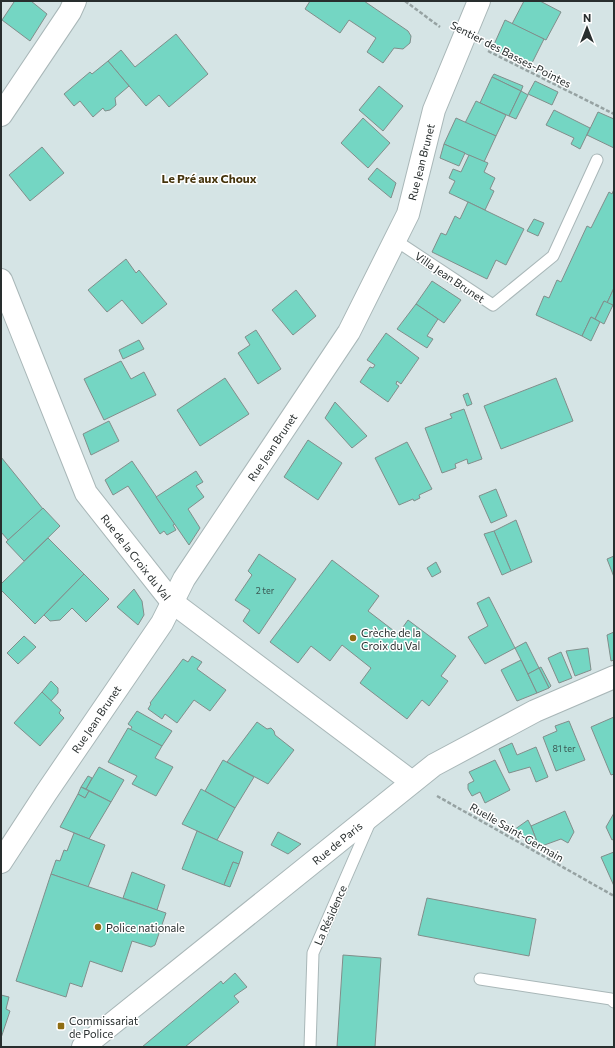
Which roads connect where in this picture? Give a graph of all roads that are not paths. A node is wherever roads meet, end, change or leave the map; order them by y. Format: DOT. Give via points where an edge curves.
graph roads {
  1 [pos="75,1"];
  2 [pos="479,1"];
  3 [pos="1,115"];
  4 [pos="597,160"];
  5 [pos="395,240"];
  6 [pos="1,280"];
  7 [pos="172,602"];
  8 [pos="614,677"];
  9 [pos="412,782"];
  10 [pos="374,813"];
  11 [pos="1,862"];
  12 [pos="480,979"];
  13 [pos="614,1002"];
  14 [pos="84,1047"];
  15 [pos="310,1047"];
  1 -- 3 [label="street"];
  2 -- 5 [label="street, Rue Jean Brunet" via="434,110 408,214"];
  4 -- 5 [label="lane, Villa Jean Brunet" via="553,256 493,306"];
  5 -- 7 [label="street, Rue Jean Brunet" via="349,332 184,579"];
  6 -- 7 [label="street, Rue de la Croix du Val" via="86,493"];
  7 -- 9 [label="street, Rue de la Croix du Val"];
  7 -- 11 [label="street, Rue Jean Brunet" via="162,623"];
  8 -- 9 [label="street, Rue de Paris" via="535,711 434,765"];
  9 -- 10 [label="street, Rue de Paris"];
  10 -- 14 [label="street, Rue de Paris"];
  10 -- 15 [label="lane, La Résidence" via="313,953"];
  12 -- 13 [label="lane" via="611,999"];
}
